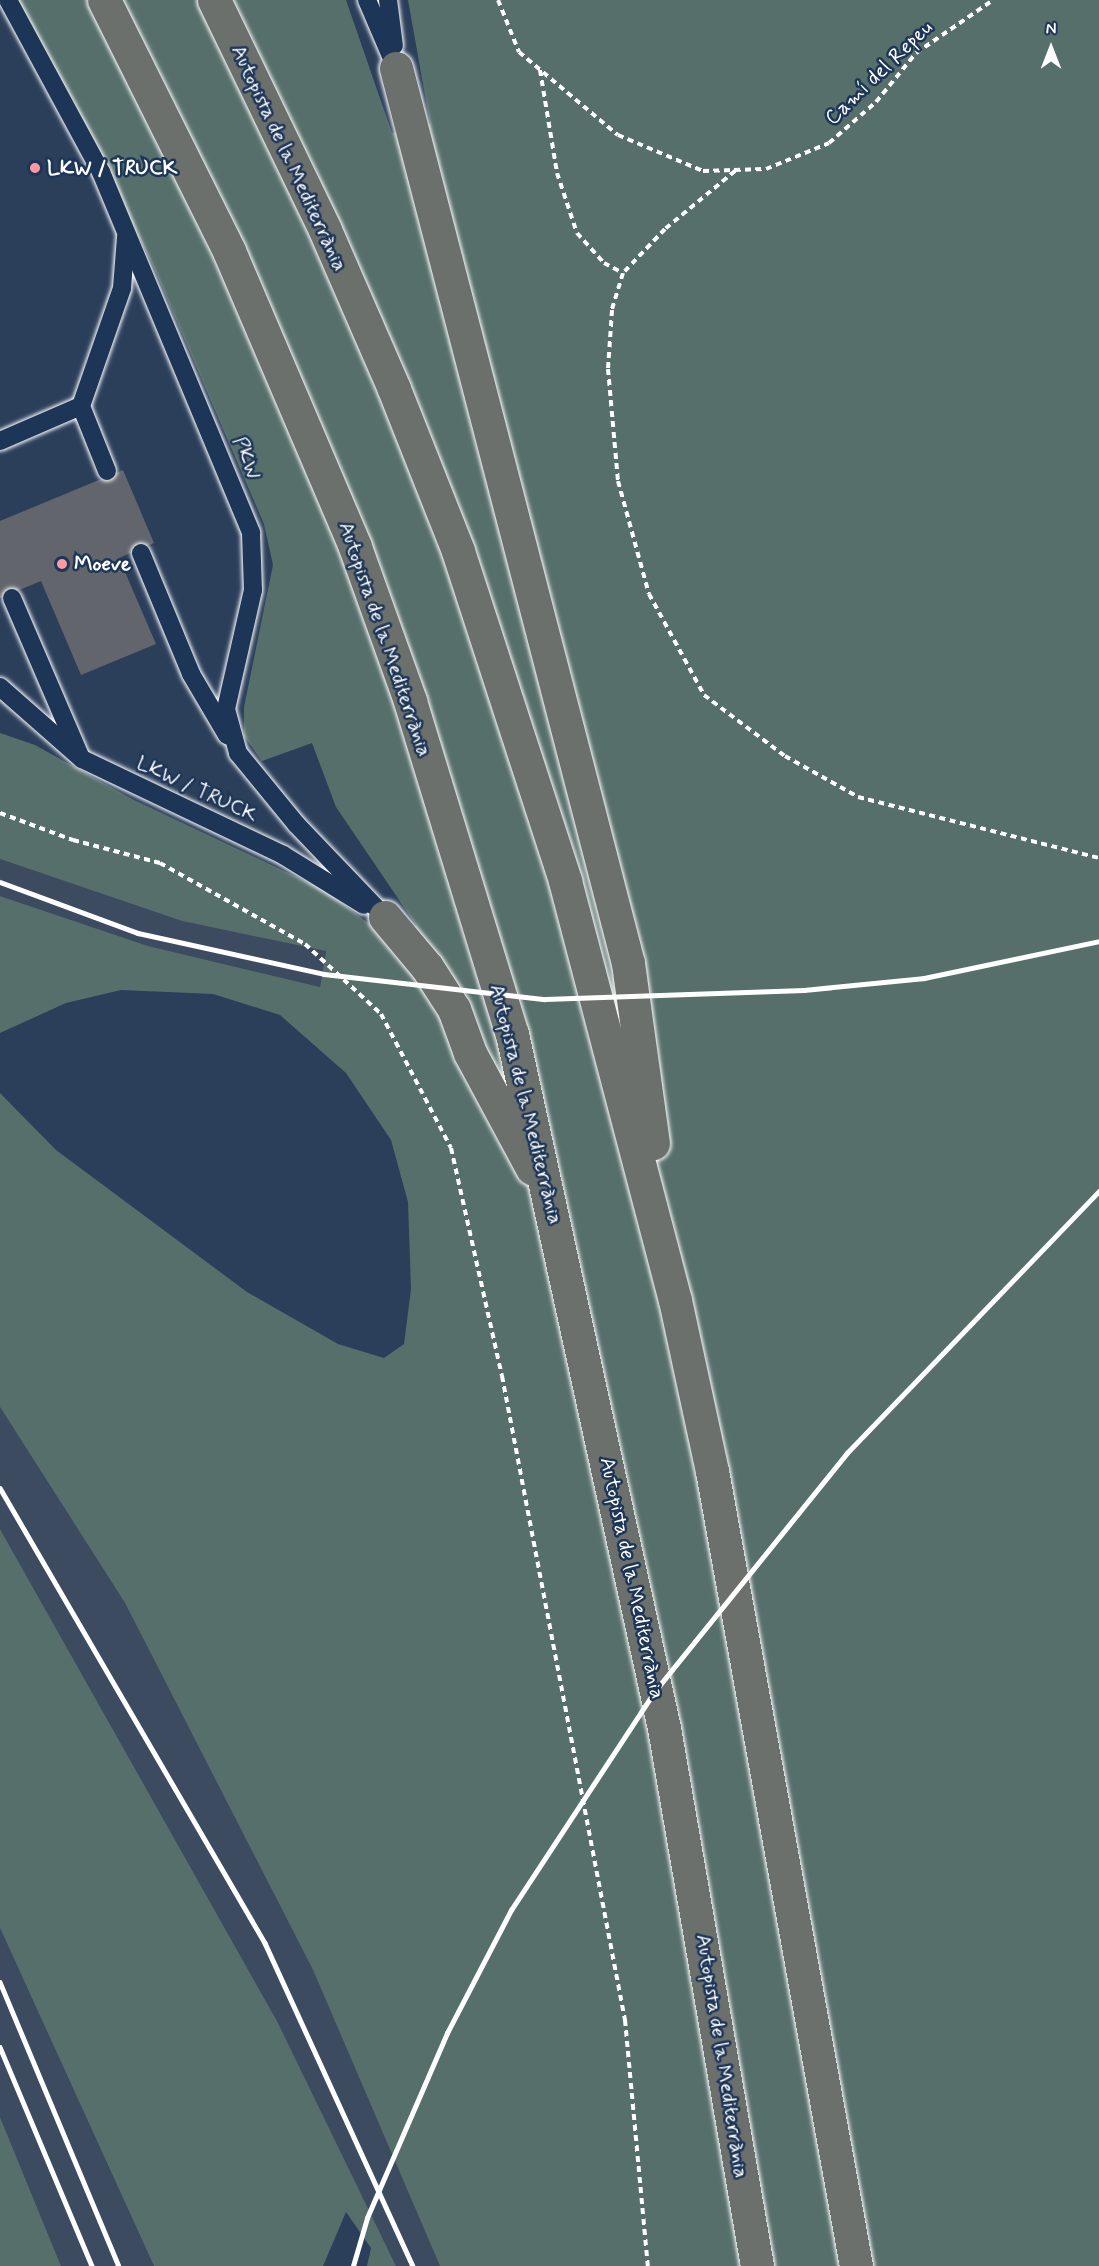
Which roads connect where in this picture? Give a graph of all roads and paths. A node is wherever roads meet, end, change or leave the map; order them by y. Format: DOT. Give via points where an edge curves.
graph roads {
  1 [pos="8,0"];
  2 [pos="104,0"];
  3 [pos="214,0"];
  4 [pos="367,0"];
  5 [pos="388,0"];
  6 [pos="498,0"];
  7 [pos="993,0"];
  8 [pos="396,68"];
  9 [pos="540,69"];
  10 [pos="735,171"];
  11 [pos="126,229"];
  12 [pos="623,273"];
  13 [pos="81,406"];
  14 [pos="0,441"];
  15 [pos="107,471"];
  16 [pos="141,553"];
  17 [pos="12,598"];
  18 [pos="0,687"];
  19 [pos="238,753"];
  20 [pos="82,759"];
  21 [pos="0,813"];
  22 [pos="1099,858"];
  23 [pos="385,917"];
  24 [pos="554,1209"];
  25 [pos="675,1300"];
  26 [pos="648,2266"];
  27 [pos="757,2266"];
  28 [pos="856,2266"];
  1 -- 11 [label="lane, PKW" via="101,172"];
  2 -- 24 [label="highway, Autopista de la Mediterrània" via="229,250 355,547 410,701 512,1034"];
  3 -- 25 [label="highway, Autopista de la Mediterrània" via="325,230 458,551 565,881"];
  4 -- 8 [label="lane"];
  5 -- 8 [label="lane"];
  6 -- 9 [label="path, Camí del Repeu" via="519,52"];
  7 -- 10 [label="path, Camí del Repeu" via="916,53 876,102 829,143 766,169"];
  8 -- 25 [label="highway" via="628,963"];
  9 -- 10 [label="path, Camí del Repeu" via="635,144 703,171"];
  9 -- 12 [label="path" via="557,173 577,233 604,262"];
  10 -- 12 [label="path" via="665,229"];
  11 -- 13 [label="lane" via="123,288"];
  11 -- 19 [label="lane, PKW" via="251,533 253,590 226,710"];
  12 -- 22 [label="path" via="612,310 608,369 618,481 649,594 704,695 785,756 858,797"];
  13 -- 14 [label="lane"];
  13 -- 15 [label="lane"];
  16 -- 19 [label="lane" via="195,682"];
  17 -- 20 [label="lane"];
  18 -- 20 [label="lane, LKW / TRUCK"];
  19 -- 23 [label="lane, PKW" via="297,825"];
  20 -- 23 [label="lane, LKW / TRUCK" via="283,855"];
  21 -- 26 [label="path" via="73,840 160,863 305,944 381,1014 451,1148 502,1376 625,2020"];
  23 -- 24 [label="highway" via="454,1009 470,1053"];
  24 -- 27 [label="highway, Autopista de la Mediterrània" via="668,1752"];
  25 -- 28 [label="highway, Autopista de la Mediterrània" via="746,1640"];
}
